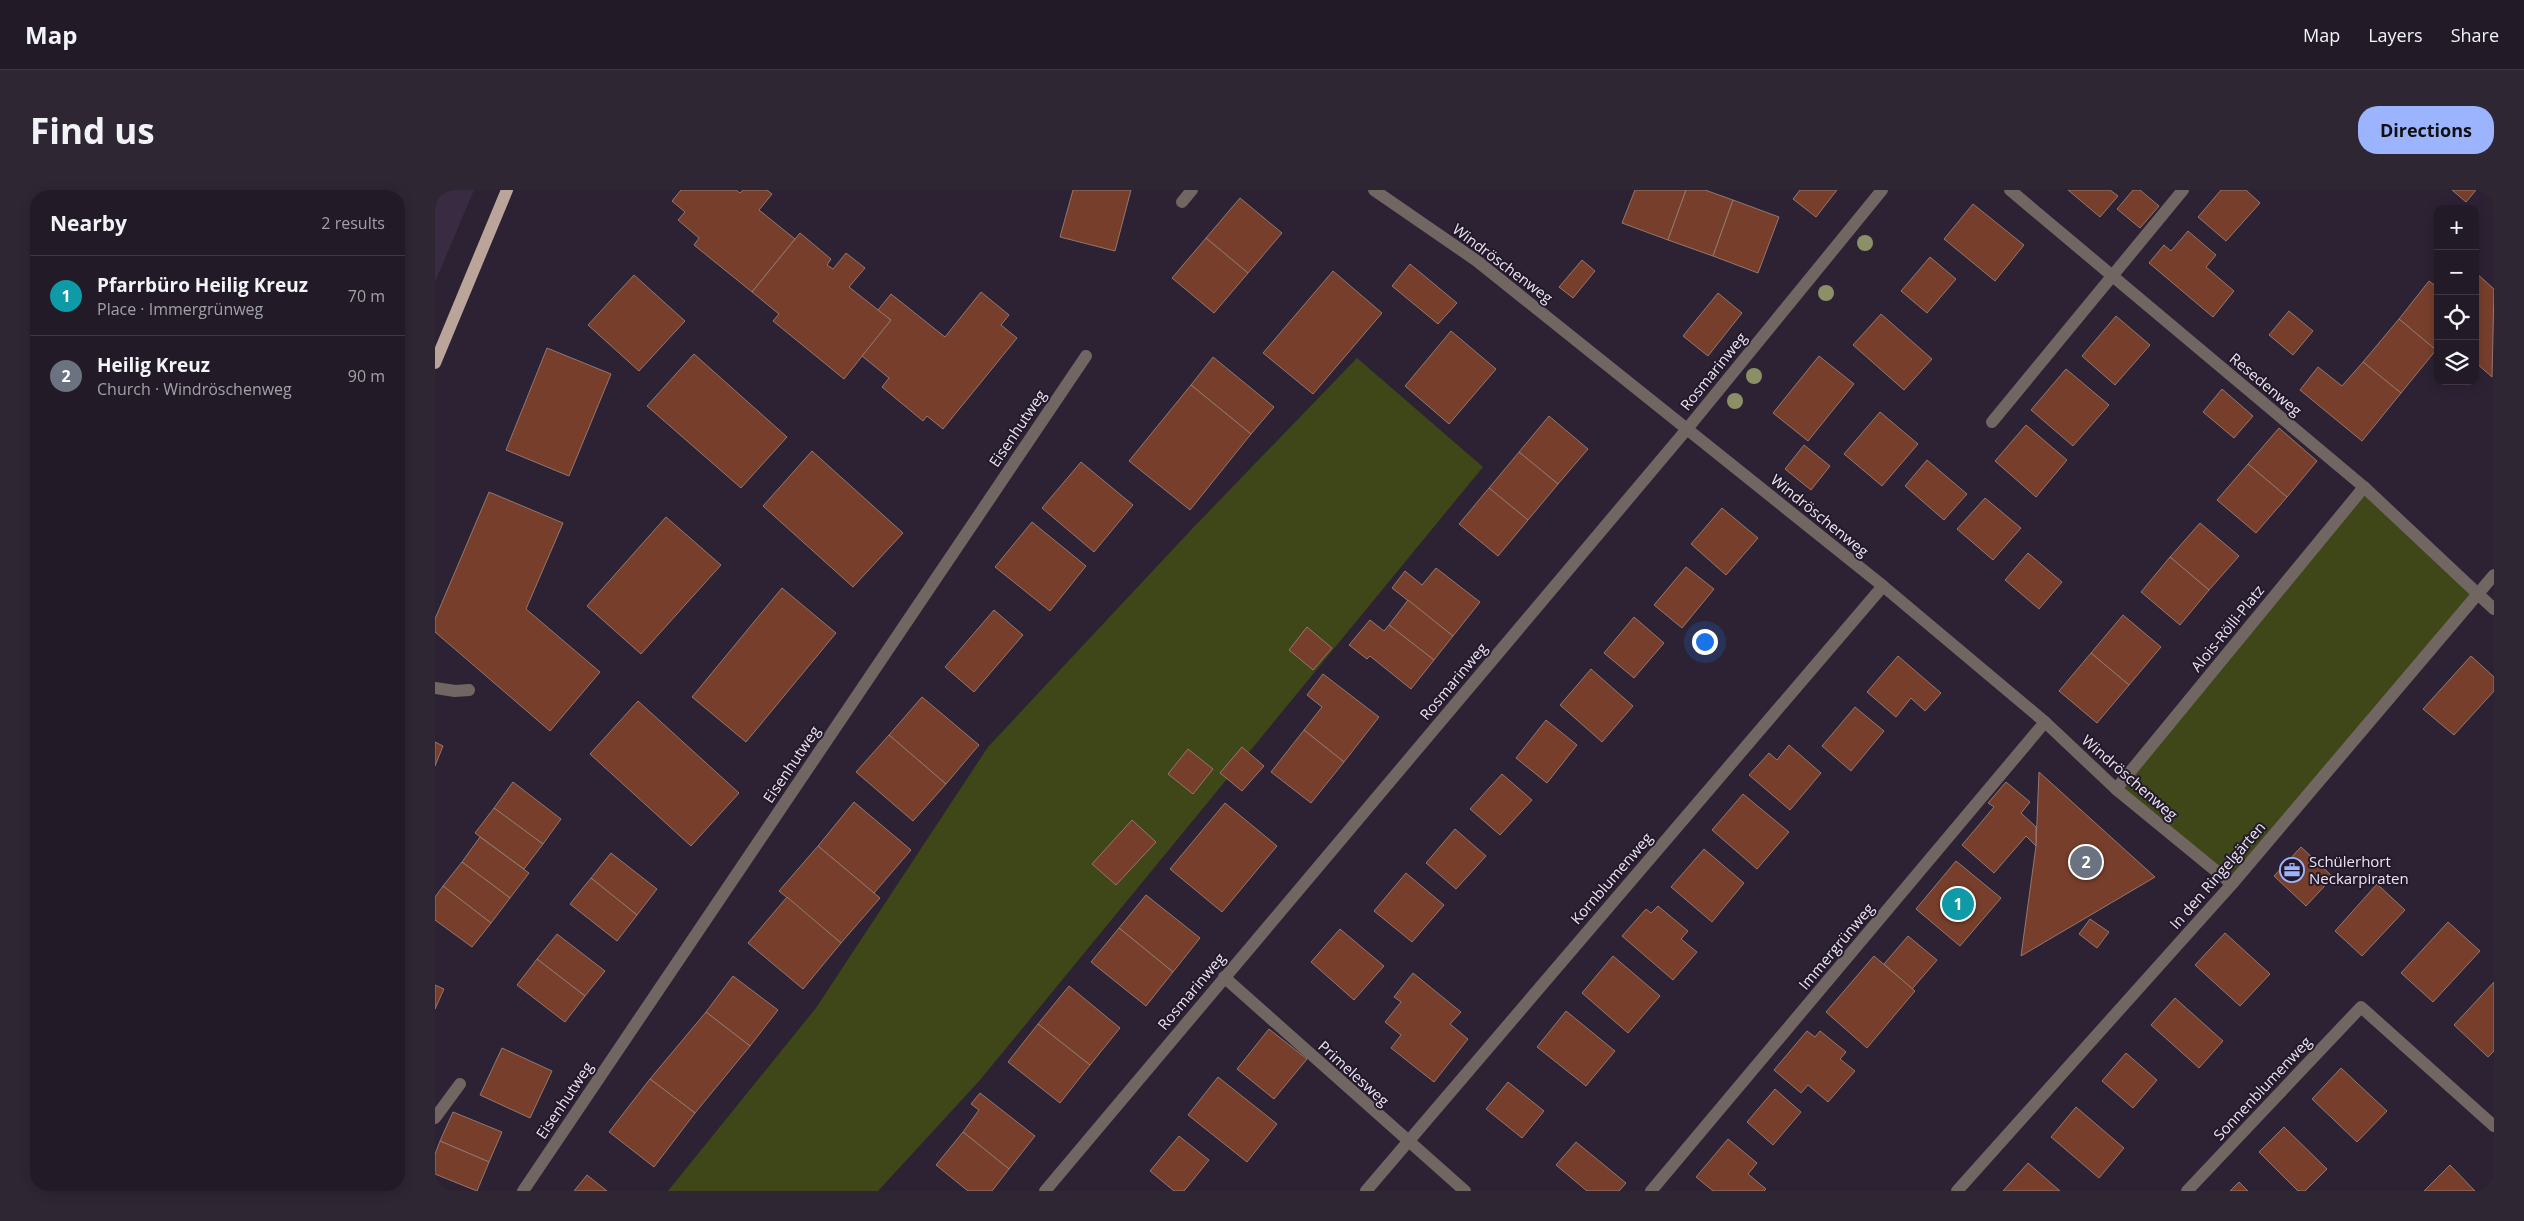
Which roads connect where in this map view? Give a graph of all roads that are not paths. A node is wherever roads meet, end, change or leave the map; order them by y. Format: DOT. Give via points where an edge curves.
graph roads {
  1 [pos="507,190"];
  2 [pos="1192,190"];
  3 [pos="1374,190"];
  4 [pos="1882,190"];
  5 [pos="2010,190"];
  6 [pos="2183,190"];
  7 [pos="1183,202"];
  8 [pos="2112,276"];
  9 [pos="1086,356"];
  10 [pos="435,363"];
  11 [pos="1992,422"];
  12 [pos="1687,429"];
  13 [pos="2364,488"];
  14 [pos="2494,575"];
  15 [pos="1883,586"];
  16 [pos="2476,594"];
  17 [pos="2494,609"];
  18 [pos="435,688"];
  19 [pos="469,690"];
  20 [pos="2045,722"];
  21 [pos="2116,789"];
  22 [pos="2232,884"];
  23 [pos="1224,977"];
  24 [pos="460,1084"];
  25 [pos="435,1118"];
  26 [pos="2494,1126"];
  27 [pos="1407,1141"];
  28 [pos="523,1191"];
  29 [pos="1045,1191"];
  30 [pos="1366,1191"];
  31 [pos="1465,1191"];
  32 [pos="1651,1191"];
  33 [pos="1957,1191"];
  34 [pos="2187,1191"];
  1 -- 10 [label="main road"];
  2 -- 7 [label="street"];
  3 -- 12 [label="street, Windröschenweg" via="1477,261"];
  4 -- 12 [label="street, Rosmarinweg"];
  5 -- 8 [label="street, Resedenweg"];
  6 -- 8 [label="street"];
  8 -- 11 [label="street"];
  8 -- 13 [label="street, Resedenweg"];
  9 -- 28 [label="street, Eisenhutweg"];
  12 -- 15 [label="street, Windröschenweg"];
  12 -- 23 [label="street, Rosmarinweg"];
  13 -- 16 [label="street, Resedenweg"];
  13 -- 21 [label="street, Alois-Rölli-Platz"];
  14 -- 16 [label="street, In den Ringelgärten"];
  15 -- 20 [label="street, Windröschenweg"];
  15 -- 27 [label="street, Kornblumenweg"];
  16 -- 17 [label="street, Resedenweg"];
  16 -- 22 [label="street, In den Ringelgärten"];
  18 -- 19 [label="street"];
  20 -- 21 [label="street, Windröschenweg"];
  20 -- 32 [label="street, Immergrünweg"];
  21 -- 22 [label="street, Windröschenweg"];
  22 -- 33 [label="street, In den Ringelgärten"];
  23 -- 27 [label="street, Primelesweg"];
  23 -- 29 [label="street, Rosmarinweg"];
  24 -- 25 [label="street"];
  26 -- 34 [label="street, Sonnenblumenweg" via="2361,1007"];
  27 -- 30 [label="street, Kornblumenweg"];
  27 -- 31 [label="street, Primelesweg"];
}
